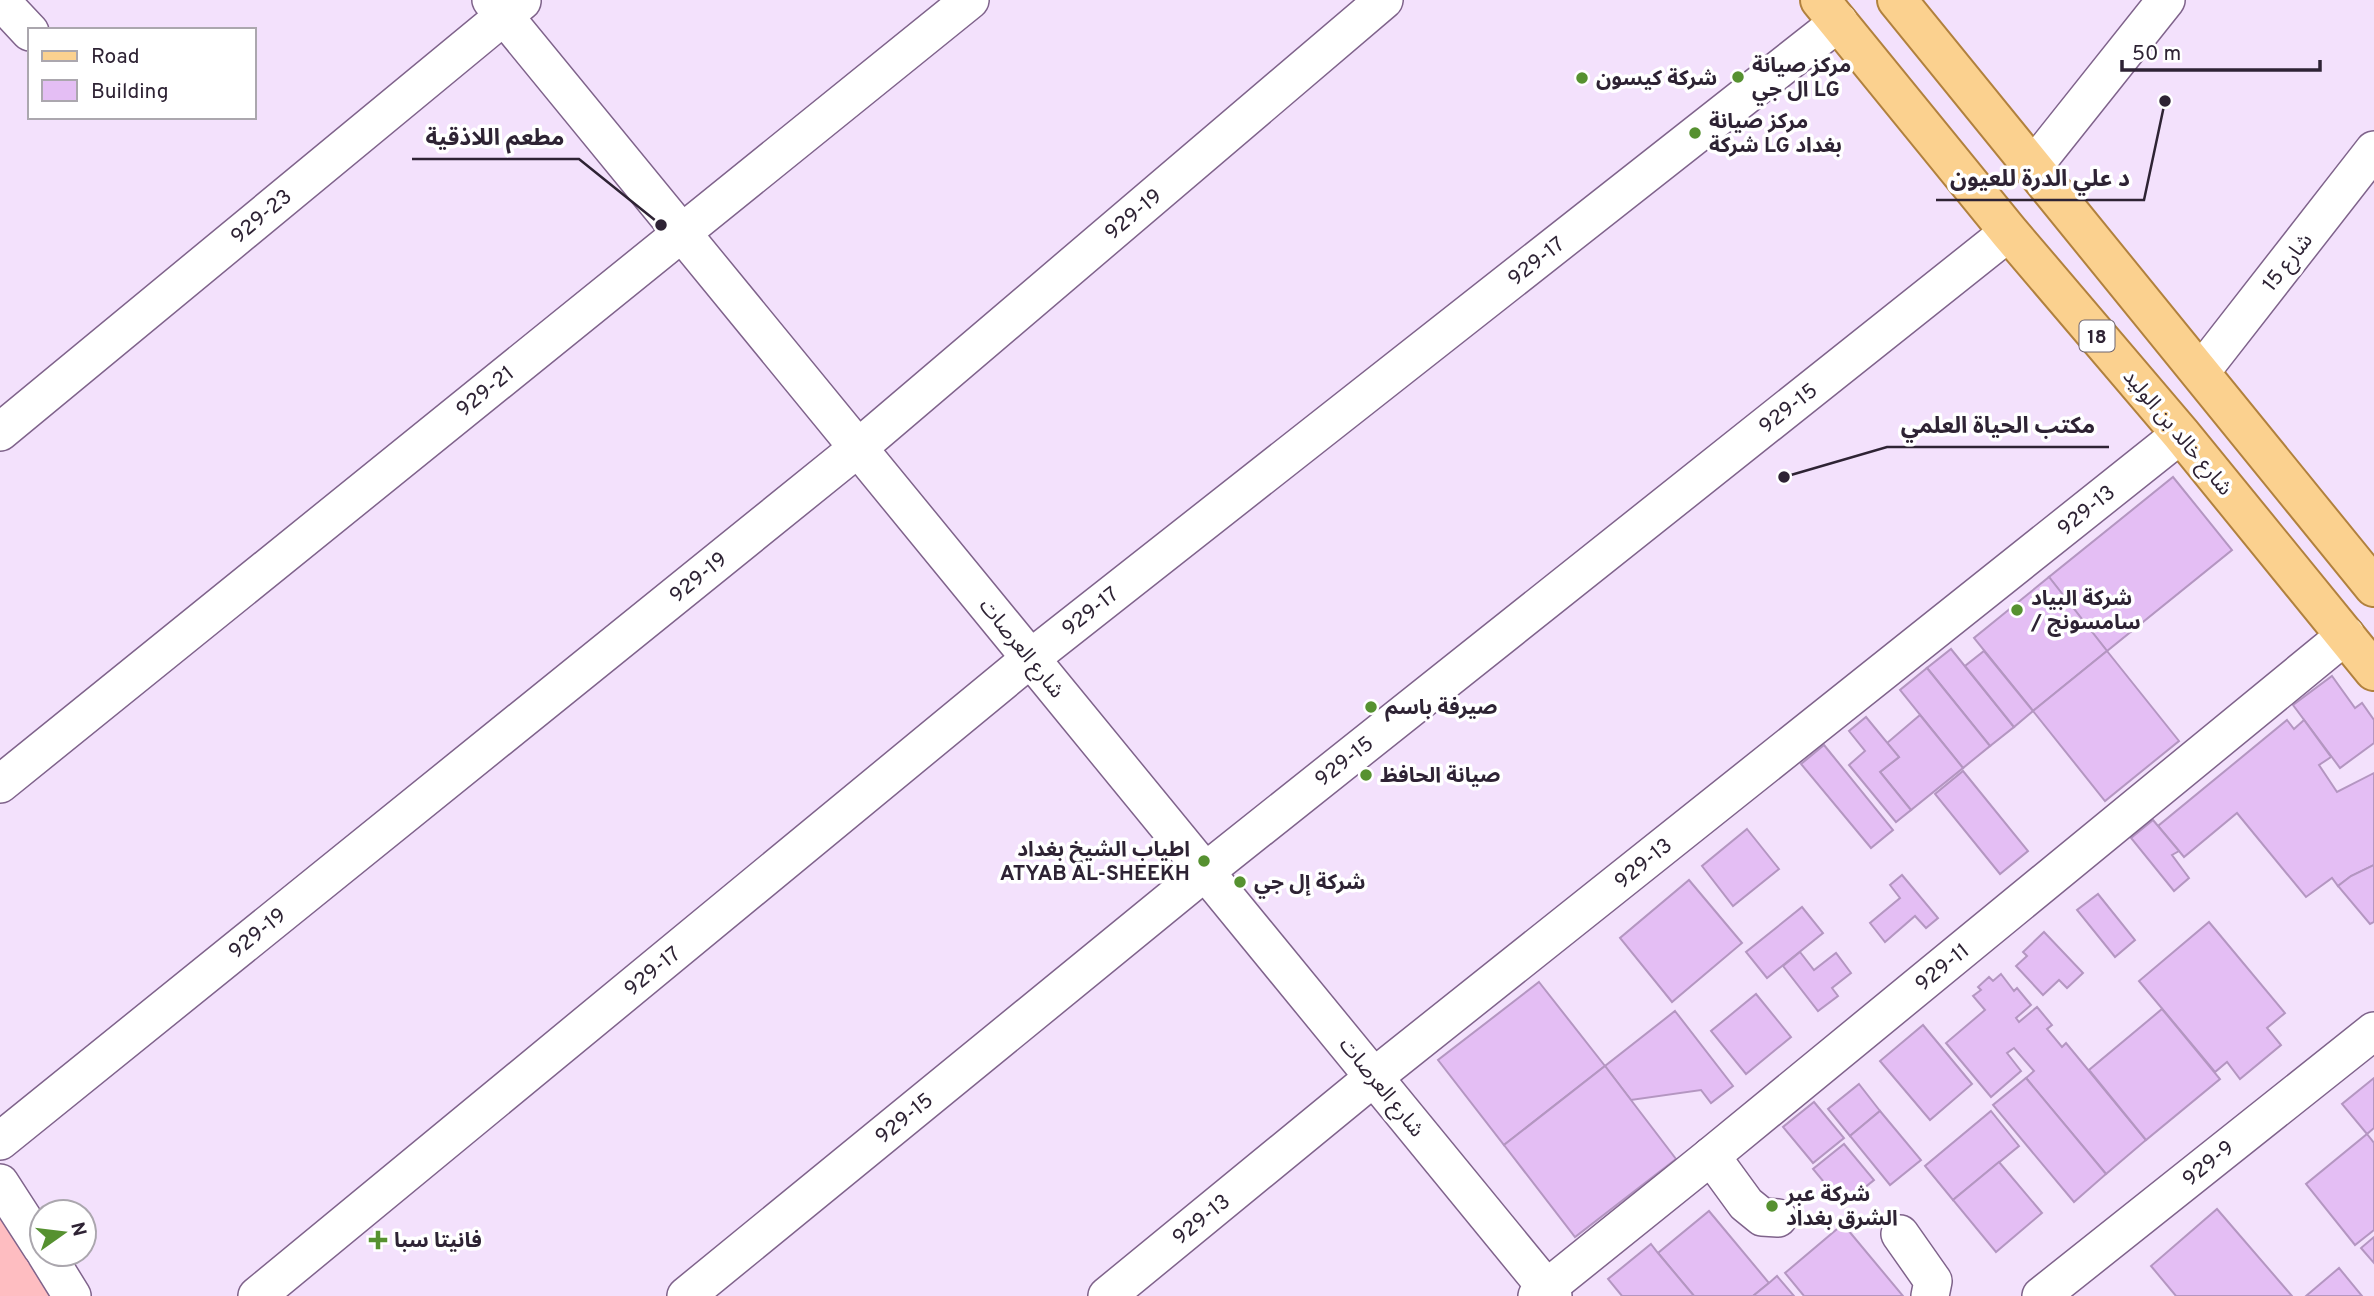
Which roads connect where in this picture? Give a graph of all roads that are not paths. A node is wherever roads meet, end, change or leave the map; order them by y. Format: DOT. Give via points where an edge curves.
graph roads {
  1 [pos="0,0"];
  2 [pos="970,0"];
  3 [pos="1384,0"];
  4 [pos="1897,0"];
  5 [pos="2166,0"];
  6 [pos="506,5"];
  7 [pos="1829,11"];
  8 [pos="28,30"];
  9 [pos="2374,150"];
  10 [pos="2033,167"];
  11 [pos="682,232"];
  12 [pos="2009,232"];
  13 [pos="2200,373"];
  14 [pos="0,432"];
  15 [pos="2181,434"];
  16 [pos="858,447"];
  17 [pos="2373,582"];
  18 [pos="2346,635"];
  19 [pos="1031,658"];
  20 [pos="2374,671"];
  21 [pos="0,783"];
  22 [pos="1206,871"];
  23 [pos="2374,1031"];
  24 [pos="1374,1077"];
  25 [pos="0,1141"];
  26 [pos="1711,1156"];
  27 [pos="0,1183"];
  28 [pos="1778,1218"];
  29 [pos="28,1226"];
  30 [pos="1900,1234"];
  31 [pos="55,1268"];
  32 [pos="1545,1293"];
  33 [pos="72,1296"];
  34 [pos="257,1296"];
  35 [pos="686,1296"];
  36 [pos="1107,1296"];
  37 [pos="1930,1296"];
  38 [pos="2041,1296"];
  1 -- 8 [label="street"];
  2 -- 11 [label="street, 929-21"];
  3 -- 16 [label="street, 929-19"];
  4 -- 10 [label="main road"];
  5 -- 10 [label="street"];
  6 -- 11 [label="street, شارع العرصات"];
  6 -- 14 [label="street, 929-23"];
  7 -- 12 [label="main road, شارع خالد بن الوليد / 18"];
  7 -- 19 [label="street, 929-17"];
  9 -- 13 [label="street, شارع 15"];
  10 -- 13 [label="main road"];
  11 -- 16 [label="street, شارع العرصات"];
  11 -- 21 [label="street, 929-21"];
  12 -- 15 [label="main road, شارع خالد بن الوليد / 18"];
  12 -- 22 [label="street, 929-15"];
  13 -- 17 [label="main road"];
  15 -- 18 [label="main road, شارع خالد بن الوليد / 18"];
  15 -- 24 [label="street, 929-13"];
  16 -- 19 [label="street, شارع العرصات"];
  16 -- 25 [label="street, 929-19"];
  18 -- 20 [label="main road, شارع خالد بن الوليد / 18"];
  18 -- 26 [label="street, 929-11"];
  19 -- 22 [label="street, شارع العرصات"];
  19 -- 34 [label="street, 929-17"];
  22 -- 24 [label="street, شارع العرصات"];
  22 -- 35 [label="street, 929-15"];
  23 -- 38 [label="street, 929-9"];
  24 -- 32 [label="street, شارع العرصات"];
  24 -- 36 [label="street, 929-13"];
  26 -- 28 [label="street" via="1746,1204 1762,1217"];
  26 -- 32 [label="street, 929-11"];
  27 -- 29 [label="street"];
  30 -- 37 [label="street" via="1933,1282"];
  31 -- 33 [label="street"];
}
